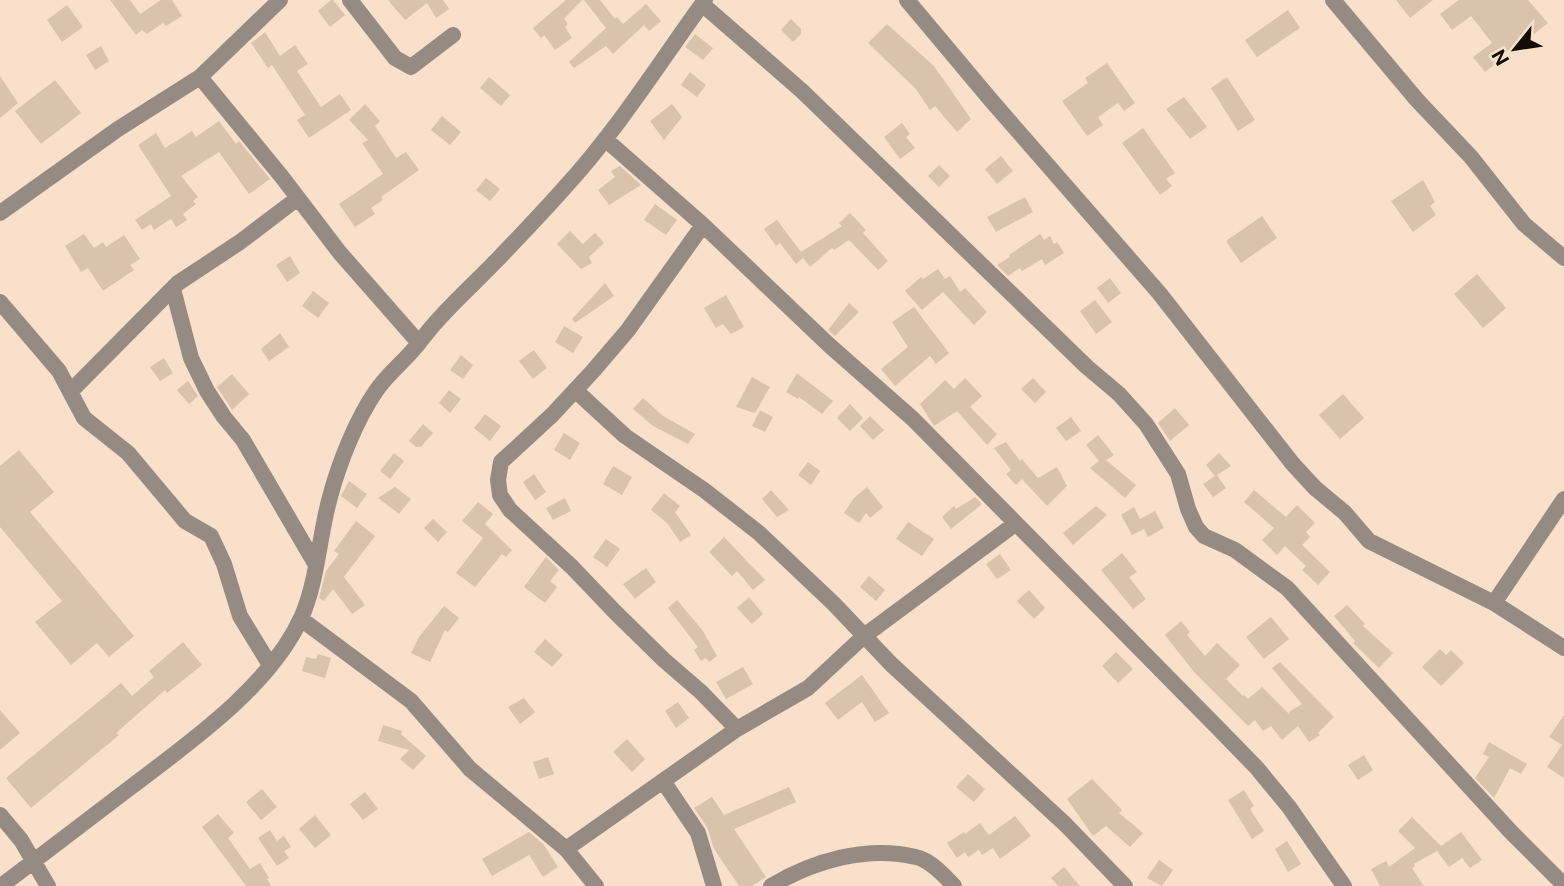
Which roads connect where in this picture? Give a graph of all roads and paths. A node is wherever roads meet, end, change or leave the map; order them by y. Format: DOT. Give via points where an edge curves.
graph roads {
  1 [pos="281,0"];
  2 [pos="350,0"];
  3 [pos="907,0"];
  4 [pos="1333,0"];
  5 [pos="704,2"];
  6 [pos="453,35"];
  7 [pos="200,77"];
  8 [pos="605,139"];
  9 [pos="298,198"];
  10 [pos="0,213"];
  11 [pos="703,225"];
  12 [pos="1564,258"];
  13 [pos="173,289"];
  14 [pos="0,302"];
  15 [pos="419,344"];
  16 [pos="575,390"];
  17 [pos="70,392"];
  18 [pos="1564,499"];
  19 [pos="1015,524"];
  20 [pos="316,565"];
  21 [pos="1494,603"];
  22 [pos="300,619"];
  23 [pos="864,636"];
  24 [pos="1564,648"];
  25 [pos="270,665"];
  26 [pos="737,729"];
  27 [pos="663,780"];
  28 [pos="0,815"];
  29 [pos="566,849"];
  30 [pos="34,861"];
  31 [pos="799,879"];
  32 [pos="1564,885"];
  33 [pos="1,886"];
  34 [pos="48,886"];
  35 [pos="596,886"];
  36 [pos="714,886"];
  37 [pos="771,886"];
  38 [pos="954,886"];
  39 [pos="1125,886"];
  40 [pos="1344,886"];
  1 -- 7 [label="street"];
  2 -- 6 [label="street" via="395,58 411,67"];
  3 -- 21 [label="street" via="1160,294 1315,488 1369,541"];
  4 -- 12 [label="street" via="1524,224"];
  5 -- 8 [label="street"];
  5 -- 32 [label="street" via="1119,394 1146,424 1178,474 1188,509 1204,536 1236,550 1287,588"];
  7 -- 9 [label="street"];
  7 -- 10 [label="street"];
  8 -- 11 [label="street"];
  8 -- 15 [label="street" via="568,185 430,327"];
  9 -- 13 [label="street"];
  9 -- 15 [label="street"];
  11 -- 16 [label="street" via="628,330"];
  11 -- 19 [label="street" via="913,419"];
  13 -- 17 [label="street"];
  13 -- 20 [label="street" via="191,358 207,391 243,440"];
  14 -- 17 [label="street" via="59,371"];
  15 -- 20 [label="street" via="376,390 349,444 330,498"];
  16 -- 23 [label="street" via="625,436 759,533"];
  16 -- 26 [label="street" via="501,462 500,495 510,510"];
  17 -- 25 [label="street" via="84,418 128,453 185,521 211,536 240,616"];
  18 -- 21 [label="street"];
  19 -- 23 [label="street"];
  19 -- 40 [label="street" via="1256,767"];
  20 -- 22 [label="street"];
  21 -- 24 [label="street"];
  22 -- 25 [label="street"];
  22 -- 29 [label="street" via="411,701 470,769"];
  23 -- 26 [label="street" via="808,688"];
  23 -- 39 [label="street"];
  25 -- 30 [label="street" via="241,699 181,749"];
  26 -- 27 [label="street"];
  27 -- 29 [label="street"];
  27 -- 36 [label="street" via="698,833"];
  28 -- 30 [label="street"];
  29 -- 35 [label="street"];
  30 -- 33 [label="street"];
  30 -- 34 [label="street"];
  31 -- 37 [label="street"];
  31 -- 38 [label="street" via="844,856 877,852 918,857"];
}
